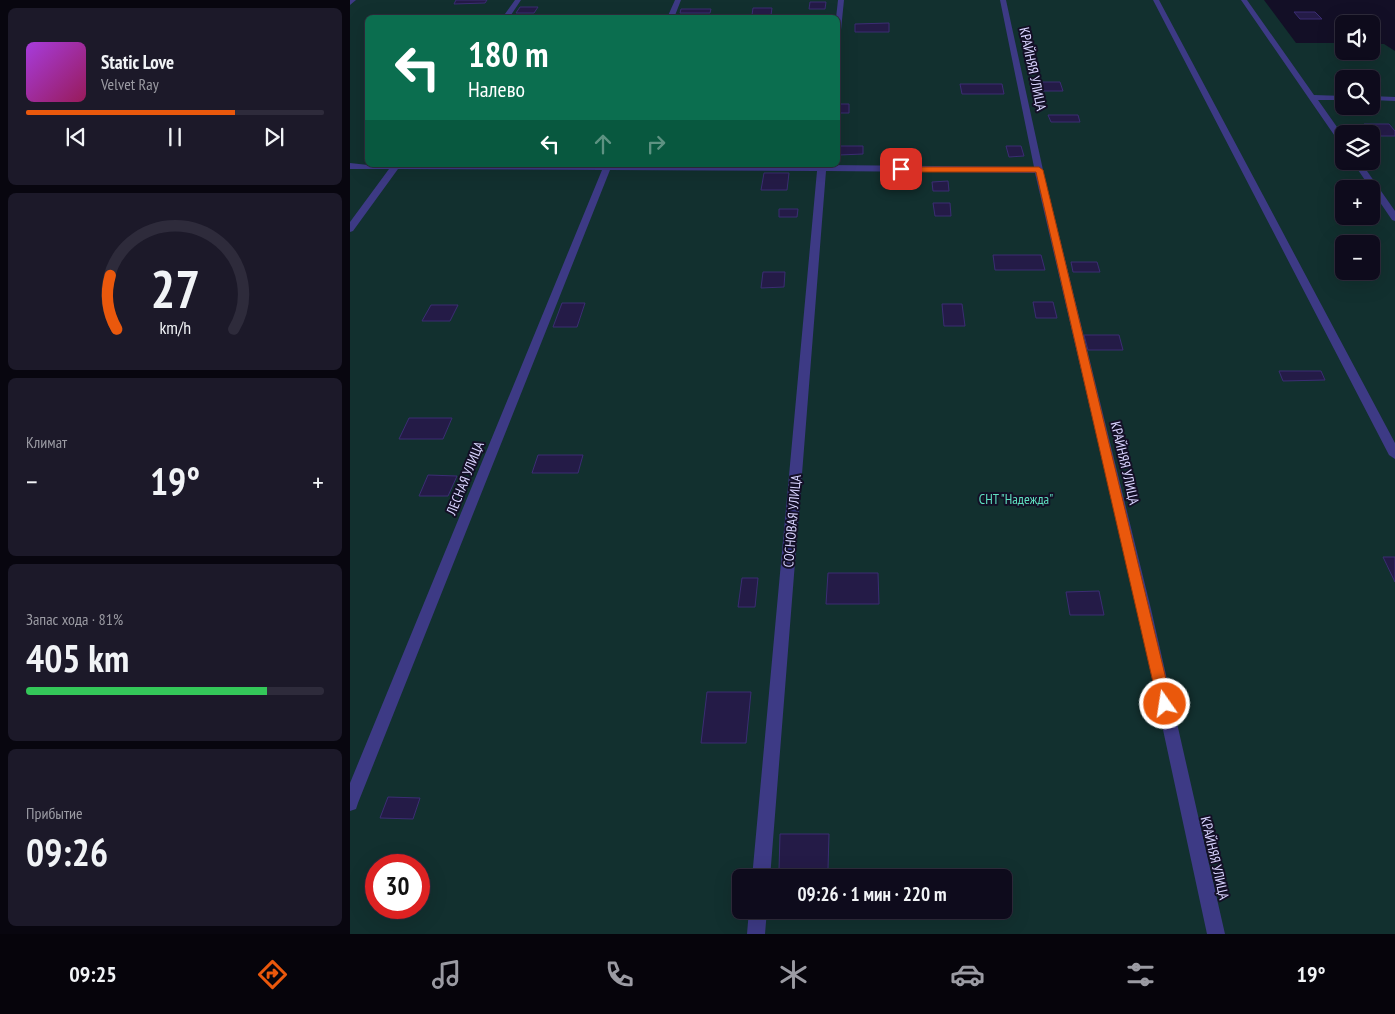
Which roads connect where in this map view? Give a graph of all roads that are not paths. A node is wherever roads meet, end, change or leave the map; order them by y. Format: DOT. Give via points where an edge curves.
graph roads {
  1 [pos="354,0"];
  2 [pos="518,0"];
  3 [pos="678,0"];
  4 [pos="841,0"];
  5 [pos="1003,0"];
  6 [pos="1156,0"];
  7 [pos="1244,0"];
  8 [pos="350,3"];
  9 [pos="507,15"];
  10 [pos="671,15"];
  11 [pos="840,15"];
  12 [pos="1312,97"];
  13 [pos="1335,98"];
  14 [pos="1380,98"];
  15 [pos="1395,99"];
  16 [pos="1335,130"];
  17 [pos="350,166"];
  18 [pos="365,166"];
  19 [pos="395,167"];
  20 [pos="608,167"];
  21 [pos="822,167"];
  22 [pos="1039,170"];
  23 [pos="1362,170"];
  24 [pos="1395,218"];
  25 [pos="350,229"];
  26 [pos="1395,455"];
  27 [pos="350,803"];
  28 [pos="762,869"];
  29 [pos="757,919"];
  30 [pos="756,934"];
  31 [pos="1216,934"];
  1 -- 8 [label="street"];
  2 -- 9 [label="street"];
  3 -- 10 [label="street"];
  4 -- 11 [label="street"];
  5 -- 22 [label="street, КРАЙНЯЯ УЛИЦА"];
  6 -- 26 [label="street"];
  7 -- 12 [label="street"];
  12 -- 13 [label="street"];
  12 -- 16 [label="street"];
  14 -- 15 [label="street"];
  17 -- 18 [label="street"];
  19 -- 25 [label="street"];
  20 -- 21 [label="street"];
  20 -- 27 [label="street, ЛЕСНАЯ УЛИЦА"];
  21 -- 22 [label="street"];
  21 -- 28 [label="street, СОСНОВАЯ УЛИЦА"];
  22 -- 31 [label="street, КРАЙНЯЯ УЛИЦА" via="1144,609"];
  23 -- 24 [label="street"];
  29 -- 30 [label="street"];
}
